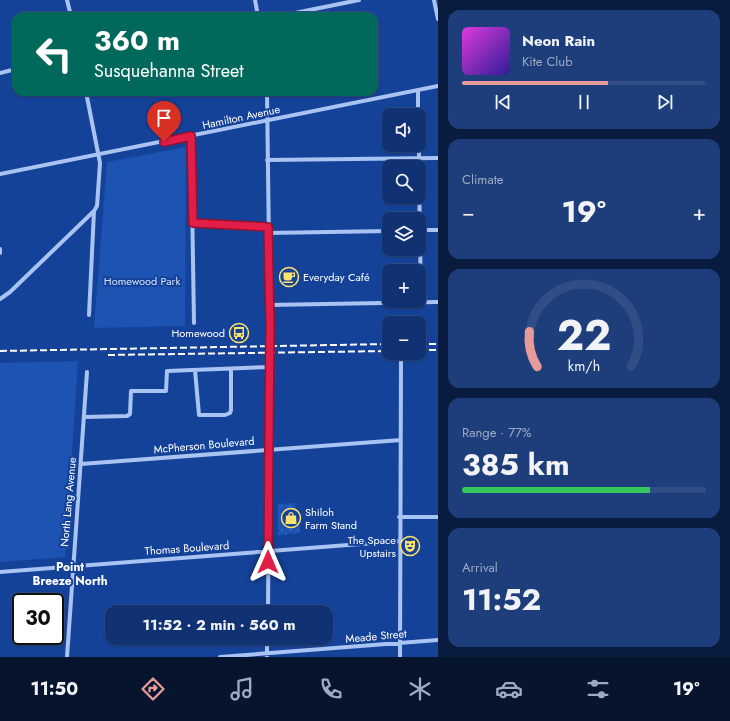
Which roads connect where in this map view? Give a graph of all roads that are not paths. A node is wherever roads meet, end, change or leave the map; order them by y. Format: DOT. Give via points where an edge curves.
graph roads {
  1 [pos="67,0"];
  2 [pos="255,0"];
  3 [pos="359,0"];
  4 [pos="434,0"];
  5 [pos="70,12"];
  6 [pos="257,12"];
  7 [pos="300,12"];
  8 [pos="438,19"];
  9 [pos="12,70"];
  10 [pos="0,72"];
  11 [pos="438,86"];
  12 [pos="418,90"];
  13 [pos="87,96"];
  14 [pos="267,96"];
  15 [pos="418,108"];
  16 [pos="267,121"];
  17 [pos="191,136"];
  18 [pos="419,152"];
  19 [pos="99,155"];
  20 [pos="419,158"];
  21 [pos="438,158"];
  22 [pos="267,160"];
  23 [pos="0,174"];
  24 [pos="94,210"];
  25 [pos="193,223"];
  26 [pos="268,227"];
  27 [pos="382,230"];
  28 [pos="426,230"];
  29 [pos="438,230"];
  30 [pos="268,233"];
  31 [pos="0,299"];
  32 [pos="426,302"];
  33 [pos="438,302"];
  34 [pos="382,303"];
  35 [pos="269,305"];
  36 [pos="90,315"];
  37 [pos="194,323"];
  38 [pos="401,360"];
  39 [pos="269,367"];
  40 [pos="231,369"];
  41 [pos="195,370"];
  42 [pos="87,372"];
  43 [pos="84,417"];
  44 [pos="401,440"];
  45 [pos="268,449"];
  46 [pos="81,464"];
  47 [pos="399,517"];
  48 [pos="438,517"];
  49 [pos="400,541"];
  50 [pos="268,551"];
  51 [pos="72,566"];
  52 [pos="0,572"];
  53 [pos="268,605"];
  54 [pos="438,640"];
  55 [pos="400,643"];
  56 [pos="267,655"];
  57 [pos="67,657"];
  58 [pos="220,657"];
  59 [pos="400,657"];
  1 -- 5 [label="street"];
  2 -- 6 [label="street"];
  3 -- 7 [label="street"];
  4 -- 8 [label="street"];
  9 -- 10 [label="street"];
  11 -- 12 [label="street, Hamilton Avenue"];
  12 -- 15 [label="street"];
  12 -- 16 [label="street, Hamilton Avenue"];
  13 -- 19 [label="street"];
  14 -- 16 [label="street"];
  16 -- 17 [label="street, Hamilton Avenue"];
  16 -- 22 [label="street"];
  17 -- 19 [label="street, Hamilton Avenue"];
  17 -- 25 [label="street"];
  18 -- 20 [label="street"];
  19 -- 23 [label="street, Hamilton Avenue"];
  19 -- 24 [label="street" via="97,206"];
  20 -- 21 [label="street"];
  20 -- 22 [label="street"];
  22 -- 26 [label="street"];
  24 -- 31 [label="street"];
  24 -- 36 [label="street"];
  25 -- 26 [label="street"];
  25 -- 37 [label="street"];
  26 -- 30 [label="street"];
  27 -- 30 [label="street"];
  28 -- 29 [label="street"];
  30 -- 35 [label="street"];
  32 -- 33 [label="street"];
  34 -- 35 [label="street"];
  35 -- 39 [label="street"];
  38 -- 44 [label="street"];
  39 -- 40 [label="street"];
  39 -- 45 [label="street"];
  40 -- 41 [label="street"];
  40 -- 41 [label="street" via="231,410 225,415 199,415"];
  41 -- 43 [label="street" via="167,371 166,391 132,391 128,416"];
  42 -- 43 [label="street, North Lang Avenue"];
  43 -- 46 [label="street, North Lang Avenue"];
  44 -- 45 [label="street, McPherson Boulevard"];
  44 -- 47 [label="street"];
  45 -- 46 [label="street, McPherson Boulevard"];
  45 -- 50 [label="street"];
  46 -- 51 [label="street, North Lang Avenue"];
  47 -- 48 [label="street"];
  47 -- 49 [label="street"];
  49 -- 50 [label="street, Thomas Boulevard"];
  49 -- 55 [label="street"];
  50 -- 51 [label="street, Thomas Boulevard"];
  50 -- 53 [label="street"];
  51 -- 52 [label="street, Thomas Boulevard"];
  51 -- 57 [label="street, North Lang Avenue"];
  54 -- 55 [label="street, Meade Street"];
  55 -- 56 [label="street, Meade Street"];
  55 -- 59 [label="street"];
  56 -- 58 [label="street, Meade Street"];
}
